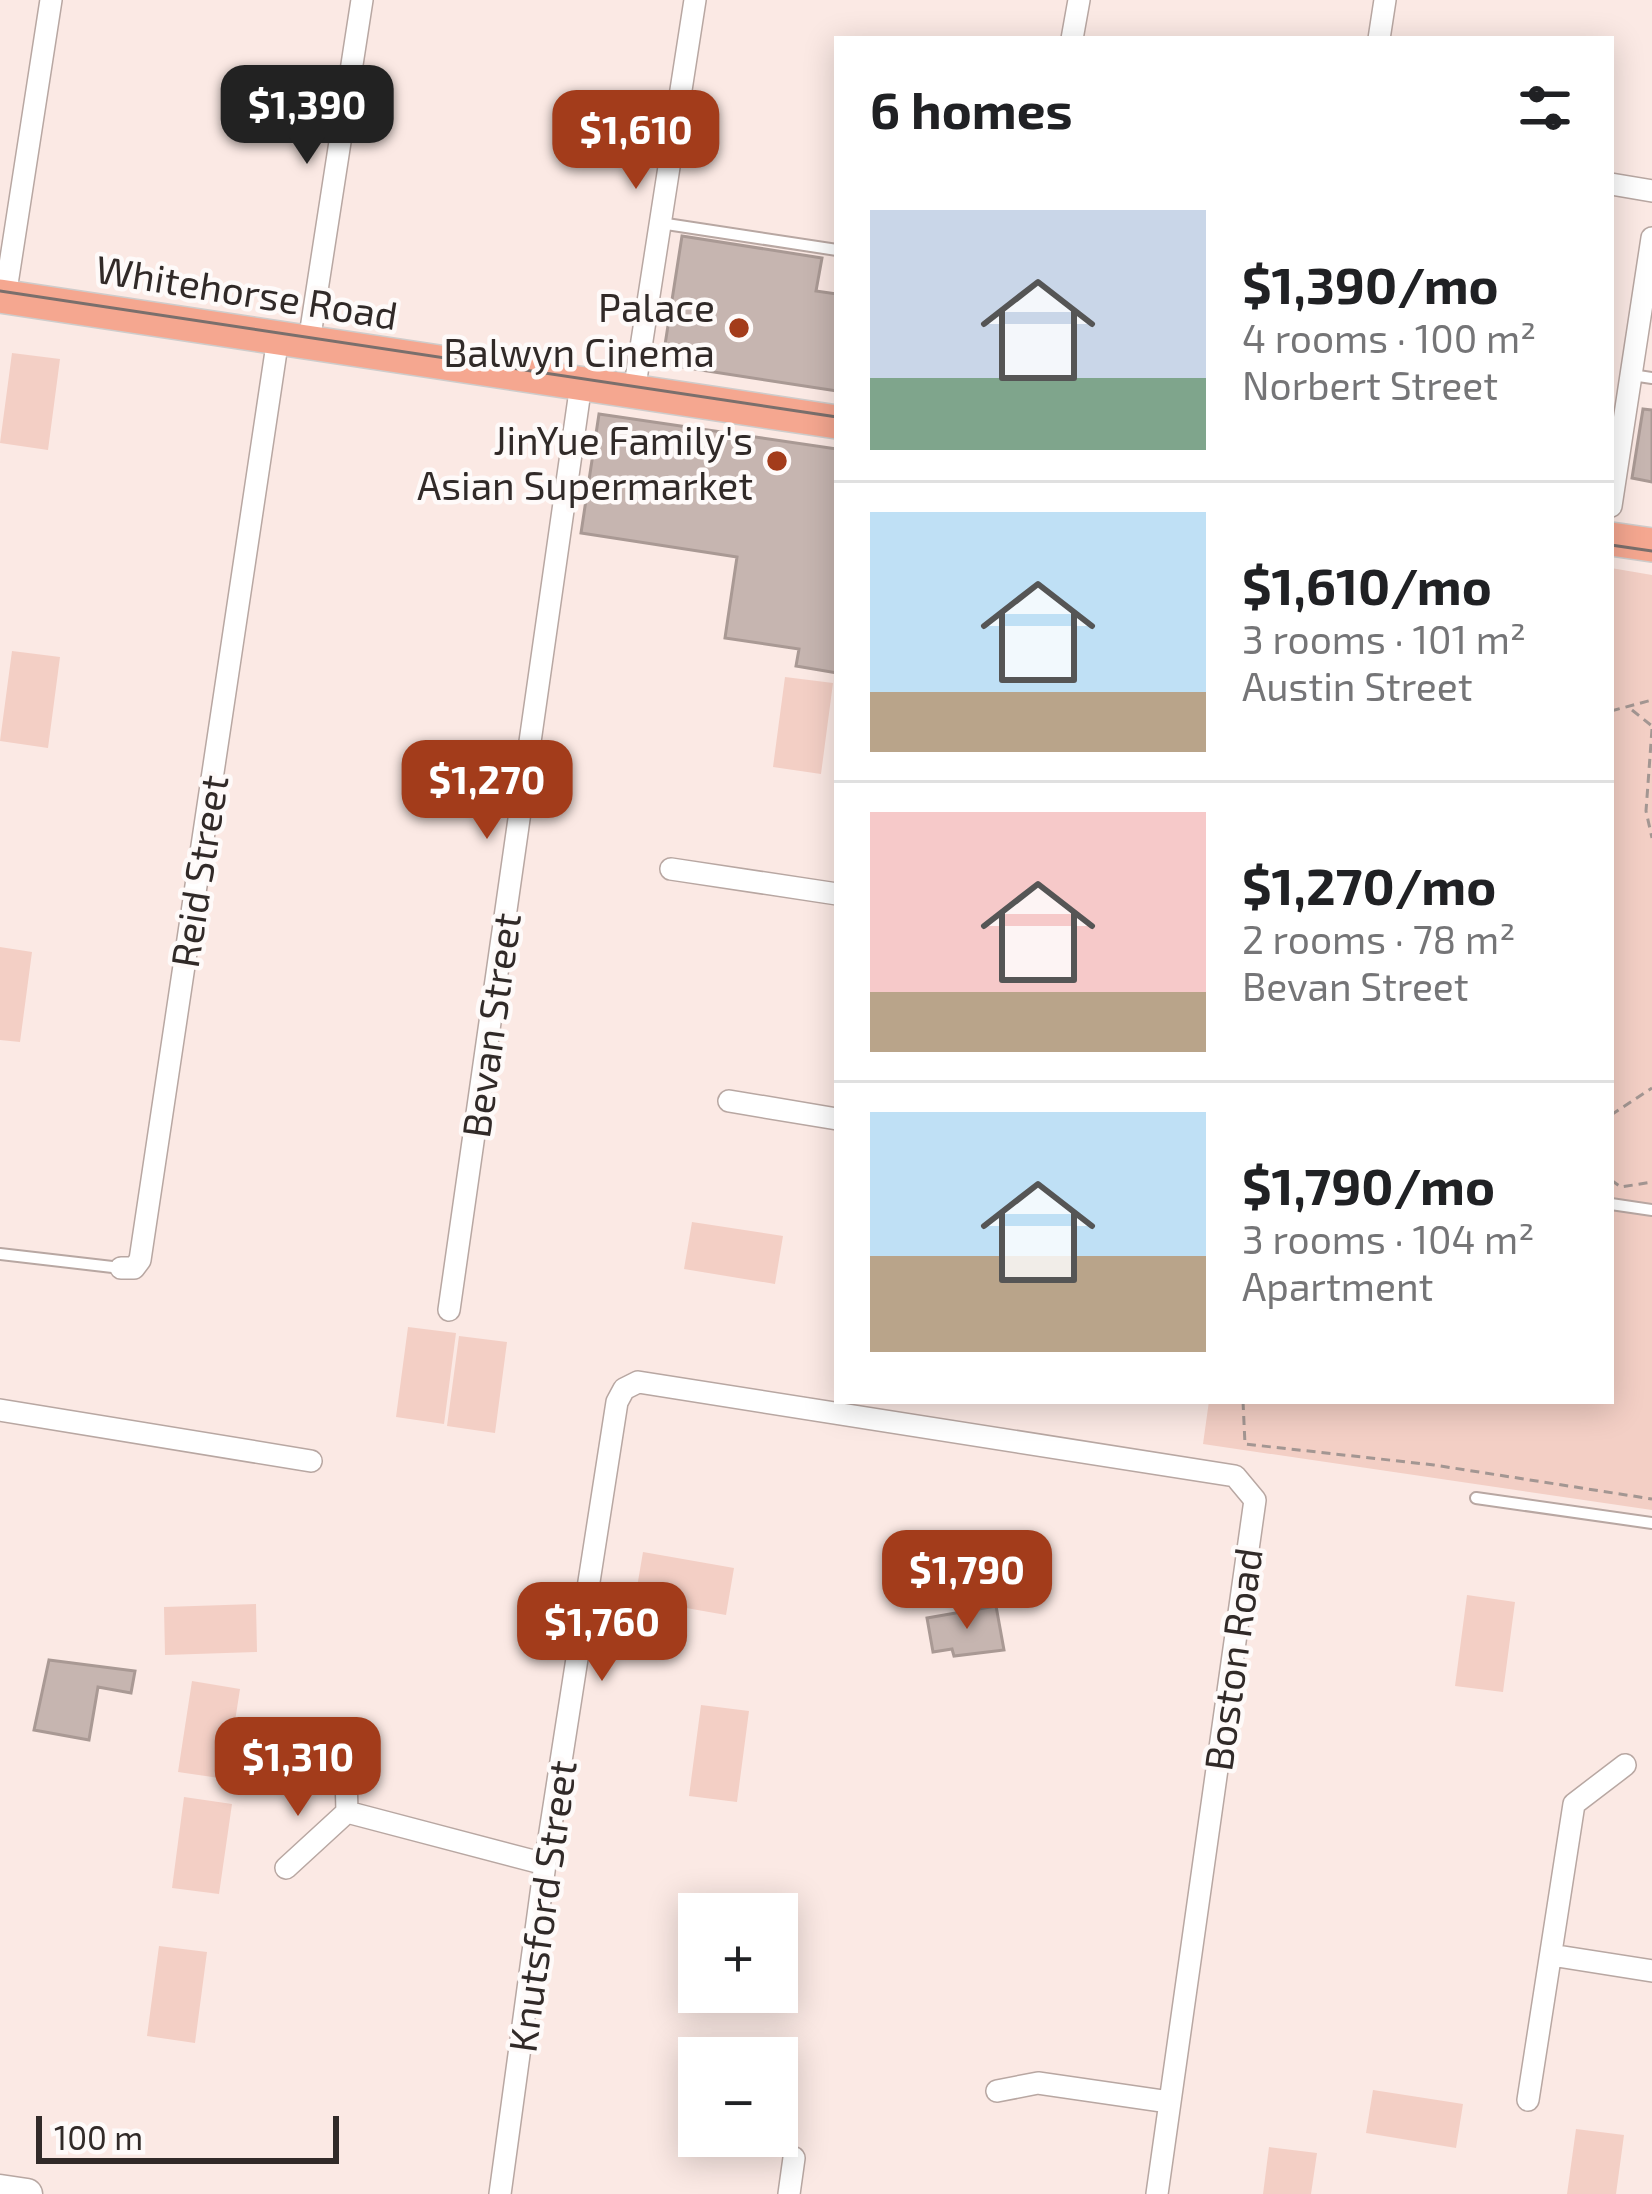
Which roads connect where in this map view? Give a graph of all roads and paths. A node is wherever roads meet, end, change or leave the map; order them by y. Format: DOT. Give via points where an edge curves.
graph roads {
  1 [pos="51,0"];
  2 [pos="362,0"];
  3 [pos="695,0"];
  4 [pos="1079,0"];
  5 [pos="1385,0"];
  6 [pos="1073,36"];
  7 [pos="1379,36"];
  8 [pos="1614,185"];
  9 [pos="1652,191"];
  10 [pos="660,223"];
  11 [pos="1652,238"];
  12 [pos="834,250"];
  13 [pos="2,296"];
  14 [pos="294,340"];
  15 [pos="581,384"];
  16 [pos="1632,385"];
  17 [pos="634,392"];
  18 [pos="834,422"];
  19 [pos="1614,489"];
  20 [pos="1614,539"];
  21 [pos="1652,545"];
  22 [pos="1652,700"];
  23 [pos="1630,709"];
  24 [pos="1614,711"];
  25 [pos="1652,728"];
  26 [pos="1652,838"];
  27 [pos="670,869"];
  28 [pos="834,894"];
  29 [pos="1652,1088"];
  30 [pos="729,1101"];
  31 [pos="1614,1113"];
  32 [pos="834,1118"];
  33 [pos="1614,1182"];
  34 [pos="1652,1182"];
  35 [pos="1614,1204"];
  36 [pos="1652,1210"];
  37 [pos="0,1254"];
  38 [pos="121,1268"];
  39 [pos="449,1310"];
  40 [pos="1243,1404"];
  41 [pos="0,1410"];
  42 [pos="891,1412"];
  43 [pos="311,1461"];
  44 [pos="1476,1498"];
  45 [pos="1652,1499"];
  46 [pos="1652,1523"];
  47 [pos="345,1735"];
  48 [pos="1625,1765"];
  49 [pos="347,1812"];
  50 [pos="545,1864"];
  51 [pos="286,1868"];
  52 [pos="1552,1955"];
  53 [pos="1652,1971"];
  54 [pos="998,2091"];
  55 [pos="1528,2100"];
  56 [pos="1169,2102"];
  57 [pos="794,2158"];
  58 [pos="500,2194"];
  59 [pos="789,2194"];
  60 [pos="1157,2194"];
  1 -- 13 [label="street"];
  2 -- 14 [label="street"];
  3 -- 10 [label="street"];
  4 -- 6 [label="street"];
  5 -- 7 [label="street"];
  8 -- 9 [label="street"];
  10 -- 12 [label="lane"];
  10 -- 17 [label="street"];
  11 -- 16 [label="street"];
  13 -- 14 [label="main road, Whitehorse Road"];
  14 -- 15 [label="main road, Whitehorse Road"];
  14 -- 38 [label="street, Reid Street" via="140,1260"];
  15 -- 17 [label="main road, Whitehorse Road"];
  15 -- 39 [label="street, Bevan Street"];
  16 -- 19 [label="street"];
  17 -- 18 [label="main road, Whitehorse Road"];
  20 -- 21 [label="main road"];
  22 -- 23 [label="path"];
  23 -- 24 [label="path"];
  23 -- 25 [label="path"];
  25 -- 26 [label="path"];
  27 -- 28 [label="street"];
  29 -- 31 [label="path"];
  30 -- 32 [label="street"];
  33 -- 34 [label="path"];
  35 -- 36 [label="lane"];
  37 -- 38 [label="lane, Reid Street"];
  40 -- 45 [label="path" via="1245,1444"];
  41 -- 43 [label="street"];
  42 -- 50 [label="street, Knutsford Street" via="638,1382 624,1389"];
  42 -- 56 [label="street, Boston Road" via="1235,1476 1255,1500"];
  44 -- 46 [label="lane"];
  47 -- 49 [label="street"];
  48 -- 52 [label="street" via="1574,1804"];
  49 -- 50 [label="street"];
  49 -- 51 [label="street"];
  50 -- 58 [label="street, Knutsford Street"];
  52 -- 53 [label="street"];
  52 -- 55 [label="street"];
  54 -- 56 [label="street" via="1038,2083"];
  56 -- 60 [label="street, Boston Road"];
  57 -- 59 [label="street"];
}
